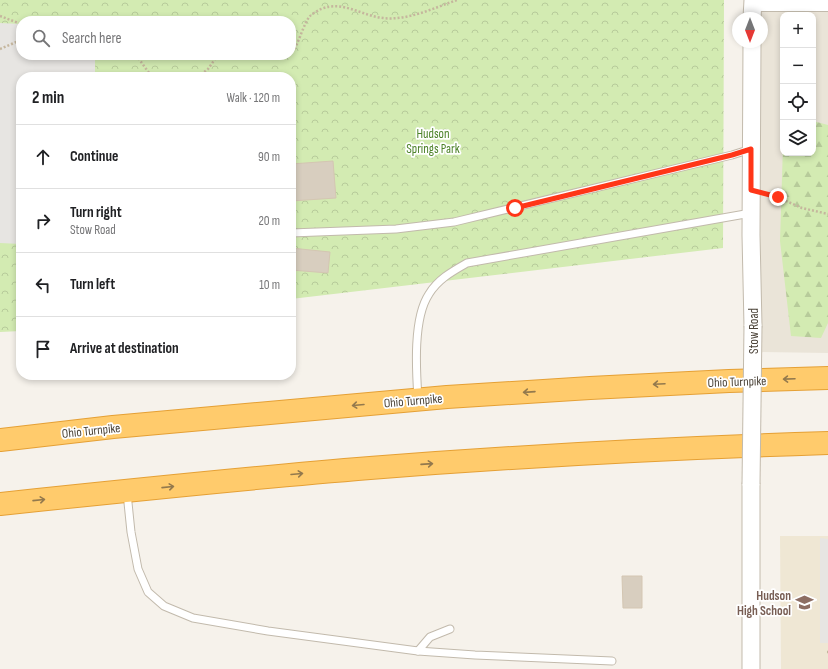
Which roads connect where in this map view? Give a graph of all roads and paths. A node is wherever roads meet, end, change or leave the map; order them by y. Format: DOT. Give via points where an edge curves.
graph roads {
  1 [pos="456,0"];
  2 [pos="828,4"];
  3 [pos="752,7"];
  4 [pos="0,16"];
  5 [pos="16,22"];
  6 [pos="16,42"];
  7 [pos="296,46"];
  8 [pos="752,48"];
  9 [pos="0,49"];
  10 [pos="139,60"];
  11 [pos="214,60"];
  12 [pos="148,72"];
  13 [pos="204,72"];
  14 [pos="751,149"];
  15 [pos="751,190"];
  16 [pos="751,212"];
  17 [pos="828,214"];
  18 [pos="296,234"];
  19 [pos="828,378"];
  20 [pos="418,400"];
  21 [pos="0,440"];
  22 [pos="828,443"];
  23 [pos="127,491"];
  24 [pos="0,504"];
  25 [pos="450,629"];
  26 [pos="418,651"];
  27 [pos="612,661"];
  28 [pos="751,669"];
  1 -- 7 [label="path" via="395,18 383,18 349,8 328,6 310,16"];
  2 -- 3 [label="street"];
  4 -- 5 [label="path"];
  6 -- 9 [label="path"];
  8 -- 14 [label="street, Stow Road"];
  10 -- 12 [label="path"];
  11 -- 13 [label="path"];
  14 -- 15 [label="street, Stow Road"];
  14 -- 18 [label="lane" via="454,222 396,229"];
  15 -- 16 [label="street, Stow Road"];
  15 -- 17 [label="path" via="778,197 802,208"];
  16 -- 20 [label="lane" via="467,263 447,274 429,294 420,315 415,360"];
  16 -- 28 [label="street, Stow Road, bridge"];
  19 -- 20 [label="highway, Ohio Turnpike, one-way" via="590,388"];
  20 -- 21 [label="highway, Ohio Turnpike, one-way" via="113,427"];
  23 -- 22 [label="highway, one-way" via="369,468 560,455"];
  24 -- 23 [label="highway, one-way"];
  23 -- 26 [label="lane" via="138,569 148,592 164,606 193,618"];
  25 -- 26 [label="lane" via="430,637"];
  26 -- 27 [label="lane"];
}
